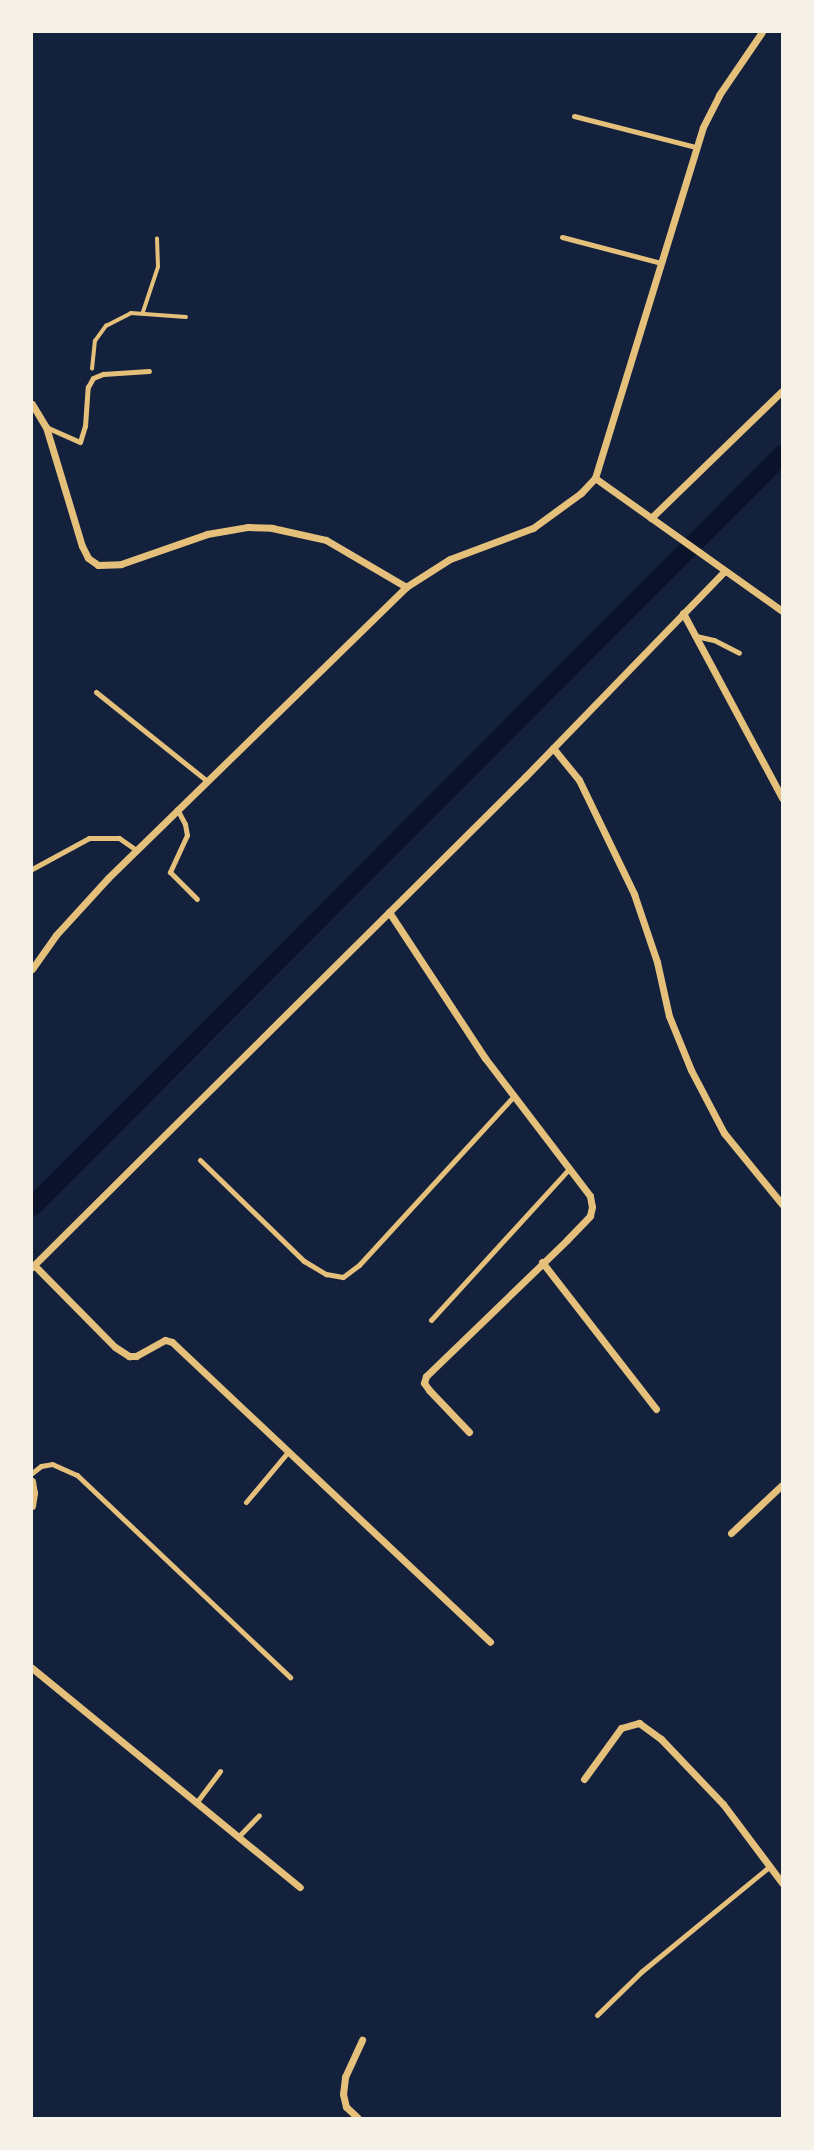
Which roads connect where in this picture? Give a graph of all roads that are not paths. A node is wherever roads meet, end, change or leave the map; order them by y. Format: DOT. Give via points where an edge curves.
graph roads {
  1 [pos="762,32"];
  2 [pos="575,116"];
  3 [pos="696,147"];
  4 [pos="562,237"];
  5 [pos="661,263"];
  6 [pos="149,371"];
  7 [pos="782,391"];
  8 [pos="32,404"];
  9 [pos="46,427"];
  10 [pos="595,478"];
  11 [pos="651,518"];
  12 [pos="724,572"];
  13 [pos="406,587"];
  14 [pos="782,611"];
  15 [pos="683,613"];
  16 [pos="695,636"];
  17 [pos="739,653"];
  18 [pos="96,692"];
  19 [pos="553,748"];
  20 [pos="206,780"];
  21 [pos="782,798"];
  22 [pos="177,809"];
  23 [pos="136,850"];
  24 [pos="32,869"];
  25 [pos="197,899"];
  26 [pos="389,912"];
  27 [pos="32,969"];
  28 [pos="514,1096"];
  29 [pos="200,1160"];
  30 [pos="569,1169"];
  31 [pos="782,1204"];
  32 [pos="542,1262"];
  33 [pos="33,1266"];
  34 [pos="431,1320"];
  35 [pos="656,1409"];
  36 [pos="469,1432"];
  37 [pos="288,1452"];
  38 [pos="32,1473"];
  39 [pos="32,1481"];
  40 [pos="782,1485"];
  41 [pos="246,1502"];
  42 [pos="32,1506"];
  43 [pos="731,1533"];
  44 [pos="490,1642"];
  45 [pos="32,1668"];
  46 [pos="290,1677"];
  47 [pos="220,1772"];
  48 [pos="584,1779"];
  49 [pos="196,1803"];
  50 [pos="259,1815"];
  51 [pos="238,1837"];
  52 [pos="769,1866"];
  53 [pos="782,1883"];
  54 [pos="300,1887"];
  55 [pos="597,2015"];
  56 [pos="362,2040"];
  57 [pos="358,2119"];
  1 -- 3 [label="street" via="719,95"];
  2 -- 3 [label="lane"];
  3 -- 5 [label="street"];
  4 -- 5 [label="lane"];
  5 -- 10 [label="street"];
  6 -- 9 [label="lane" via="93,378 80,442"];
  7 -- 11 [label="street"];
  8 -- 9 [label="street"];
  9 -- 13 [label="street" via="82,546 98,565 121,564 207,534 272,528 326,540"];
  10 -- 11 [label="street"];
  10 -- 13 [label="street" via="534,528 450,559"];
  11 -- 12 [label="street"];
  12 -- 14 [label="street"];
  12 -- 15 [label="street"];
  13 -- 20 [label="street"];
  15 -- 16 [label="street"];
  15 -- 19 [label="street"];
  16 -- 17 [label="lane"];
  16 -- 21 [label="street"];
  18 -- 20 [label="lane"];
  19 -- 26 [label="street"];
  19 -- 31 [label="street" via="579,780 634,894 657,962 669,1017 691,1070 724,1133"];
  20 -- 22 [label="street"];
  22 -- 23 [label="street"];
  22 -- 25 [label="lane" via="187,835 170,872"];
  23 -- 24 [label="lane" via="119,838 89,838"];
  23 -- 27 [label="street" via="56,935"];
  26 -- 28 [label="street"];
  26 -- 33 [label="street"];
  28 -- 29 [label="lane" via="343,1277 326,1274 304,1261"];
  28 -- 30 [label="street"];
  30 -- 32 [label="street" via="590,1196 590,1216"];
  30 -- 34 [label="lane"];
  32 -- 35 [label="street"];
  32 -- 36 [label="street" via="426,1376 429,1390"];
  33 -- 37 [label="street" via="115,1347 130,1356 165,1340 172,1342"];
  37 -- 41 [label="lane"];
  37 -- 44 [label="street"];
  38 -- 46 [label="lane" via="52,1464 77,1475"];
  39 -- 42 [label="street"];
  40 -- 43 [label="street"];
  45 -- 49 [label="street"];
  47 -- 49 [label="lane"];
  48 -- 52 [label="street" via="621,1728 639,1723 661,1739 723,1804"];
  49 -- 51 [label="street"];
  50 -- 51 [label="lane"];
  51 -- 54 [label="street"];
  52 -- 53 [label="street"];
  52 -- 55 [label="lane" via="640,1972"];
  56 -- 57 [label="street" via="345,2077 343,2094 346,2106"];
}
